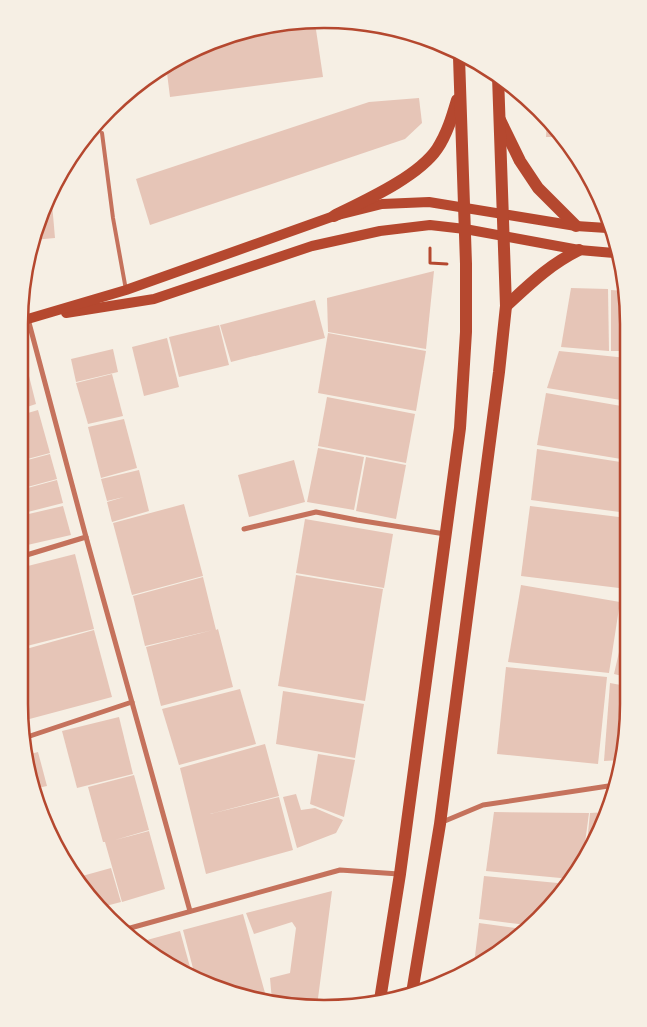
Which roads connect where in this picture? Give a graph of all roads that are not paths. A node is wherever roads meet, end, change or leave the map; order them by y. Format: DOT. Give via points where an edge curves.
graph roads {
  1 [pos="459,61"];
  2 [pos="498,84"];
  3 [pos="460,90"];
  4 [pos="498,115"];
  5 [pos="102,133"];
  6 [pos="464,208"];
  7 [pos="501,213"];
  8 [pos="334,216"];
  9 [pos="576,226"];
  10 [pos="604,228"];
  11 [pos="465,229"];
  12 [pos="503,236"];
  13 [pos="579,250"];
  14 [pos="610,253"];
  15 [pos="126,290"];
  16 [pos="506,306"];
  17 [pos="27,319"];
  18 [pos="27,320"];
  19 [pos="27,327"];
  20 [pos="244,529"];
  21 [pos="446,534"];
  22 [pos="86,537"];
  23 [pos="27,555"];
  24 [pos="132,702"];
  25 [pos="29,736"];
  26 [pos="607,786"];
  27 [pos="440,824"];
  28 [pos="400,874"];
  29 [pos="190,911"];
  30 [pos="130,928"];
  31 [pos="413,986"];
  32 [pos="381,994"];
  1 -- 3 [label="main road"];
  2 -- 4 [label="main road"];
  3 -- 6 [label="main road"];
  3 -- 8 [label="main road" via="448,128 436,150 421,166"];
  4 -- 7 [label="main road"];
  4 -- 9 [label="main road" via="520,161 538,188"];
  5 -- 15 [label="lane"];
  6 -- 7 [label="main road"];
  6 -- 8 [label="main road" via="429,202 382,204"];
  6 -- 11 [label="main road"];
  7 -- 9 [label="main road"];
  7 -- 12 [label="main road"];
  8 -- 15 [label="main road"];
  9 -- 10 [label="main road"];
  11 -- 12 [label="main road"];
  11 -- 18 [label="main road" via="430,225 380,231 312,246 154,299"];
  11 -- 21 [label="main road" via="466,332 460,428"];
  12 -- 13 [label="main road"];
  12 -- 16 [label="main road"];
  13 -- 14 [label="main road"];
  13 -- 16 [label="main road" via="542,272"];
  15 -- 17 [label="main road"];
  16 -- 27 [label="main road"];
  19 -- 22 [label="street"];
  20 -- 21 [label="street" via="316,512"];
  21 -- 28 [label="main road"];
  22 -- 23 [label="street"];
  22 -- 24 [label="street"];
  24 -- 25 [label="street"];
  24 -- 29 [label="street"];
  26 -- 27 [label="street" via="483,805"];
  27 -- 31 [label="main road"];
  28 -- 29 [label="street" via="340,870"];
  28 -- 32 [label="main road"];
  29 -- 30 [label="street"];
}
